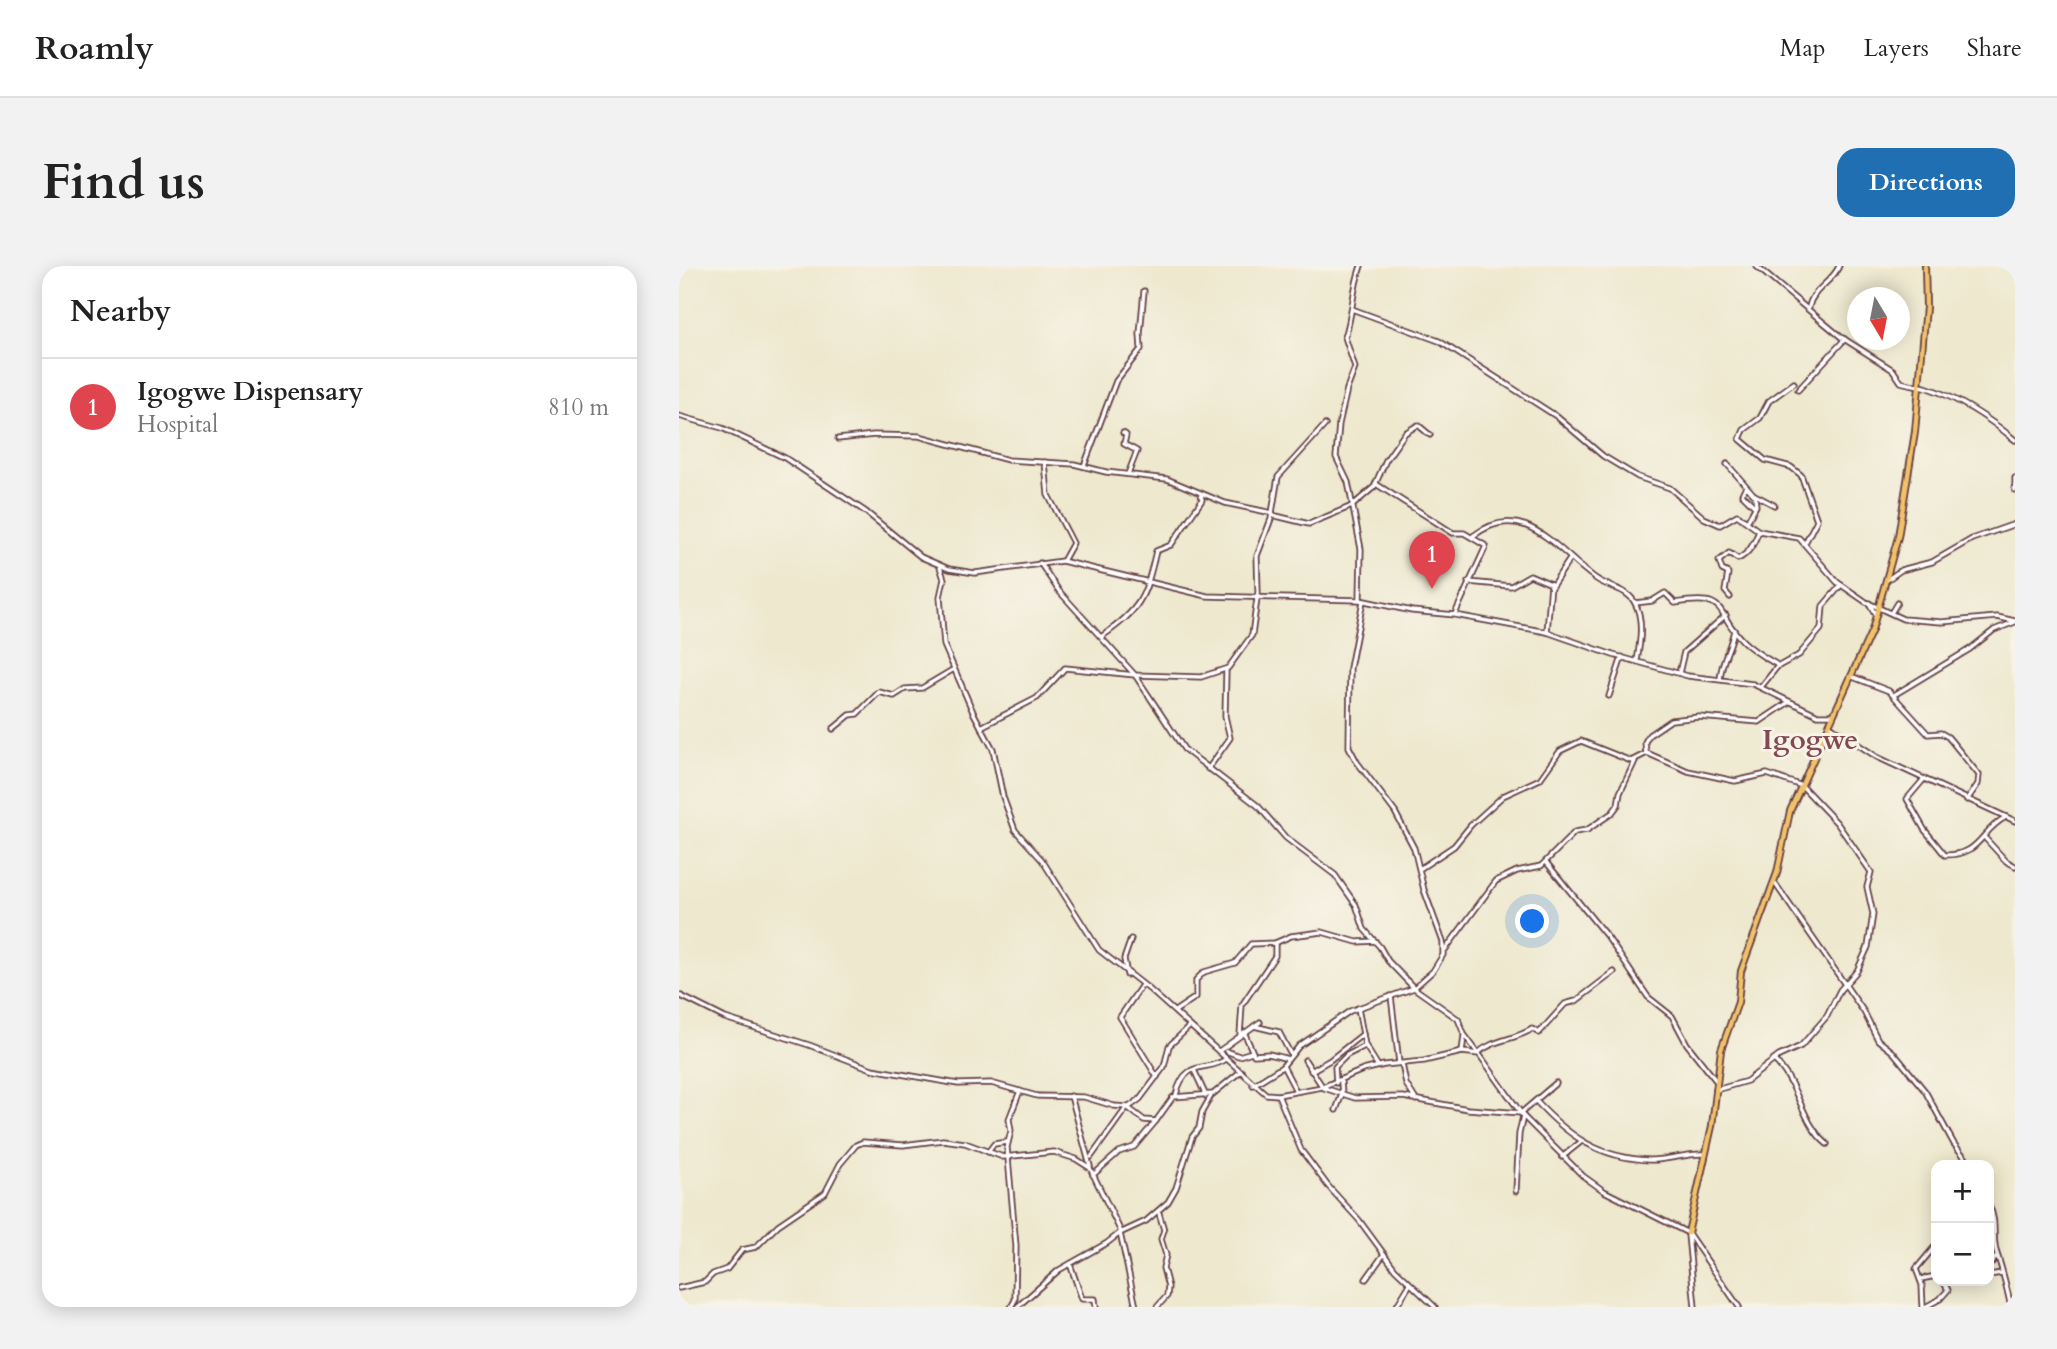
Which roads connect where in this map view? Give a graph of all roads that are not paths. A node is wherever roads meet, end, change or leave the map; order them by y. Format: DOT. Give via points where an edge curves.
graph roads {
  1 [pos="1361,266"];
  2 [pos="1756,266"];
  3 [pos="1839,266"];
  4 [pos="1925,266"];
  5 [pos="1144,291"];
  6 [pos="1809,307"];
  7 [pos="1352,309"];
  8 [pos="1845,340"];
  9 [pos="1794,383"];
  10 [pos="1920,386"];
  11 [pos="1798,390"];
  12 [pos="679,416"];
  13 [pos="1325,425"];
  14 [pos="1123,433"];
  15 [pos="1430,435"];
  16 [pos="838,439"];
  17 [pos="2015,440"];
  18 [pos="1045,462"];
  19 [pos="1727,464"];
  20 [pos="1084,466"];
  21 [pos="1128,474"];
  22 [pos="2015,478"];
  23 [pos="1376,484"];
  24 [pos="1746,487"];
  25 [pos="2015,490"];
  26 [pos="1201,494"];
  27 [pos="1755,495"];
  28 [pos="1774,505"];
  29 [pos="1352,506"];
  30 [pos="1755,507"];
  31 [pos="1272,514"];
  32 [pos="1747,522"];
  33 [pos="2015,524"];
  34 [pos="1759,531"];
  35 [pos="1473,536"];
  36 [pos="1805,543"];
  37 [pos="1570,559"];
  38 [pos="1063,561"];
  39 [pos="1039,562"];
  40 [pos="940,567"];
  41 [pos="1146,580"];
  42 [pos="1468,582"];
  43 [pos="1885,582"];
  44 [pos="1841,585"];
  45 [pos="1552,587"];
  46 [pos="1730,597"];
  47 [pos="1256,599"];
  48 [pos="1361,600"];
  49 [pos="1635,603"];
  50 [pos="1869,603"];
  51 [pos="1897,603"];
  52 [pos="1878,607"];
  53 [pos="1891,613"];
  54 [pos="1455,615"];
  55 [pos="1726,615"];
  56 [pos="1876,617"];
  57 [pos="2015,622"];
  58 [pos="1734,630"];
  59 [pos="1547,632"];
  60 [pos="1101,637"];
  61 [pos="1622,657"];
  62 [pos="1637,661"];
  63 [pos="1779,666"];
  64 [pos="1228,668"];
  65 [pos="955,669"];
  66 [pos="1679,673"];
  67 [pos="1135,675"];
  68 [pos="1853,677"];
  69 [pos="1720,679"];
  70 [pos="1761,687"];
  71 [pos="1894,695"];
  72 [pos="1609,696"];
  73 [pos="1789,702"];
  74 [pos="1834,715"];
  75 [pos="1829,726"];
  76 [pos="981,727"];
  77 [pos="833,729"];
  78 [pos="1646,754"];
  79 [pos="1635,760"];
  80 [pos="1208,769"];
  81 [pos="1924,779"];
  82 [pos="1802,786"];
  83 [pos="1967,800"];
  84 [pos="2006,817"];
  85 [pos="2015,821"];
  86 [pos="1985,836"];
  87 [pos="1545,861"];
  88 [pos="2015,866"];
  89 [pos="1421,868"];
  90 [pos="1773,880"];
  91 [pos="1131,939"];
  92 [pos="1375,942"];
  93 [pos="1275,943"];
  94 [pos="1443,952"];
  95 [pos="1613,972"];
  96 [pos="1127,975"];
  97 [pos="1142,985"];
  98 [pos="1845,985"];
  99 [pos="1414,988"];
  100 [pos="679,995"];
  101 [pos="1391,996"];
  102 [pos="1358,1008"];
  103 [pos="1174,1012"];
  104 [pos="1260,1022"];
  105 [pos="1190,1026"];
  106 [pos="1254,1026"];
  107 [pos="1242,1034"];
  108 [pos="1363,1034"];
  109 [pos="1464,1034"];
  110 [pos="1233,1040"];
  111 [pos="1365,1046"];
  112 [pos="1236,1047"];
  113 [pos="1226,1049"];
  114 [pos="1219,1051"];
  115 [pos="1252,1052"];
  116 [pos="1462,1052"];
  117 [pos="1479,1054"];
  118 [pos="1290,1057"];
  119 [pos="1226,1058"];
  120 [pos="1305,1060"];
  121 [pos="1774,1060"];
  122 [pos="1401,1064"];
  123 [pos="1283,1066"];
  124 [pos="1378,1066"];
  125 [pos="1194,1070"];
  126 [pos="1241,1071"];
  127 [pos="1311,1071"];
  128 [pos="1157,1077"];
  129 [pos="1717,1082"];
  130 [pos="1339,1083"];
  131 [pos="1556,1083"];
  132 [pos="1253,1085"];
  133 [pos="1323,1087"];
  134 [pos="1716,1090"];
  135 [pos="1020,1091"];
  136 [pos="1296,1091"];
  137 [pos="1213,1094"];
  138 [pos="1342,1094"];
  139 [pos="1177,1095"];
  140 [pos="1278,1095"];
  141 [pos="1071,1096"];
  142 [pos="1206,1096"];
  143 [pos="1416,1100"];
  144 [pos="1536,1101"];
  145 [pos="1128,1107"];
  146 [pos="1336,1110"];
  147 [pos="1522,1115"];
  148 [pos="1156,1121"];
  149 [pos="1581,1141"];
  150 [pos="1007,1142"];
  151 [pos="1828,1144"];
  152 [pos="1007,1150"];
  153 [pos="988,1152"];
  154 [pos="1704,1154"];
  155 [pos="1016,1156"];
  156 [pos="1562,1157"];
  157 [pos="1008,1158"];
  158 [pos="1090,1159"];
  159 [pos="1967,1160"];
  160 [pos="1090,1168"];
  161 [pos="1093,1175"];
  162 [pos="1516,1191"];
  163 [pos="1158,1212"];
  164 [pos="1994,1220"];
  165 [pos="1120,1233"];
  166 [pos="1688,1233"];
  167 [pos="1931,1251"];
  168 [pos="1384,1254"];
  169 [pos="1997,1256"];
  170 [pos="1994,1260"];
  171 [pos="1070,1264"];
  172 [pos="2002,1273"];
  173 [pos="1994,1274"];
  174 [pos="1931,1277"];
  175 [pos="1367,1279"];
  176 [pos="1921,1279"];
  177 [pos="1410,1284"];
  178 [pos="1946,1286"];
  179 [pos="679,1288"];
  180 [pos="1011,1307"];
  181 [pos="1017,1307"];
  182 [pos="1096,1307"];
  183 [pos="1136,1307"];
  184 [pos="1157,1307"];
  185 [pos="1396,1307"];
  186 [pos="1435,1307"];
  187 [pos="1695,1307"];
  188 [pos="1739,1307"];
  189 [pos="1924,1307"];
  190 [pos="2011,1307"];
  1 -- 7 [label="street"];
  2 -- 6 [label="street"];
  3 -- 6 [label="street"];
  4 -- 10 [label="main road"];
  5 -- 20 [label="street" via="1141,349 1116,381"];
  6 -- 8 [label="street"];
  7 -- 29 [label="street" via="1345,341 1355,368 1346,389 1336,457"];
  7 -- 32 [label="street" via="1437,340 1556,416 1622,468 1672,489 1706,520 1720,525 1735,514"];
  8 -- 10 [label="street" via="1894,371 1901,382"];
  8 -- 11 [label="street"];
  9 -- 36 [label="street" via="1769,401 1740,439 1765,460 1791,467 1803,477 1817,520"];
  10 -- 17 [label="street" via="1987,418"];
  10 -- 43 [label="main road" via="1900,527"];
  12 -- 40 [label="street" via="722,428 785,458"];
  13 -- 31 [label="street" via="1278,477"];
  14 -- 21 [label="street" via="1124,444 1137,451"];
  15 -- 23 [label="street" via="1421,425 1408,429"];
  16 -- 18 [label="street" via="919,436 1009,460"];
  18 -- 20 [label="street"];
  18 -- 38 [label="street" via="1048,495 1073,543"];
  19 -- 24 [label="street"];
  20 -- 21 [label="street"];
  21 -- 26 [label="street" via="1167,479"];
  22 -- 25 [label="street"];
  23 -- 29 [label="street"];
  23 -- 35 [label="street" via="1453,533"];
  24 -- 27 [label="street"];
  24 -- 30 [label="street" via="1742,494"];
  26 -- 31 [label="street"];
  26 -- 41 [label="street" via="1202,500 1171,545 1156,550"];
  27 -- 28 [label="street"];
  27 -- 30 [label="street"];
  29 -- 31 [label="street" via="1309,524"];
  29 -- 48 [label="street" via="1363,555"];
  30 -- 32 [label="street"];
  31 -- 47 [label="street" via="1257,556"];
  32 -- 34 [label="street"];
  33 -- 43 [label="street" via="1972,539 1932,562 1901,570"];
  34 -- 36 [label="street" via="1798,537"];
  34 -- 46 [label="street" via="1742,556 1738,559 1730,553 1719,561 1728,573 1725,591"];
  35 -- 37 [label="street" via="1488,527 1526,524 1538,529"];
  35 -- 42 [label="street" via="1486,546"];
  36 -- 44 [label="street"];
  37 -- 45 [label="street"];
  37 -- 49 [label="street" via="1608,587 1626,592"];
  38 -- 39 [label="street"];
  38 -- 41 [label="street"];
  39 -- 40 [label="street" via="975,573"];
  39 -- 60 [label="street"];
  40 -- 65 [label="street" via="944,579 942,638"];
  41 -- 47 [label="street" via="1207,596"];
  41 -- 60 [label="street" via="1131,615"];
  42 -- 45 [label="street" via="1505,586 1531,575"];
  42 -- 54 [label="street"];
  43 -- 52 [label="main road"];
  44 -- 50 [label="street"];
  44 -- 63 [label="street" via="1824,604 1821,629 1799,654"];
  45 -- 59 [label="street"];
  47 -- 48 [label="street"];
  47 -- 64 [label="street" via="1251,638"];
  48 -- 54 [label="street"];
  48 -- 89 [label="street" via="1350,668 1349,747 1395,812"];
  49 -- 55 [label="street" via="1666,593 1675,603 1710,601"];
  49 -- 62 [label="street" via="1641,634"];
  50 -- 52 [label="street"];
  50 -- 56 [label="street"];
  51 -- 53 [label="street"];
  52 -- 53 [label="street"];
  52 -- 56 [label="main road"];
  53 -- 57 [label="street" via="1906,620 1996,617"];
  54 -- 59 [label="street"];
  55 -- 58 [label="street"];
  55 -- 66 [label="street" via="1684,652"];
  56 -- 68 [label="main road"];
  57 -- 71 [label="street"];
  58 -- 63 [label="street" via="1758,654"];
  58 -- 69 [label="street" via="1721,662"];
  59 -- 61 [label="street"];
  60 -- 67 [label="street"];
  61 -- 62 [label="street"];
  61 -- 72 [label="street"];
  62 -- 66 [label="street"];
  63 -- 70 [label="street"];
  64 -- 67 [label="street" via="1207,677"];
  64 -- 80 [label="street" via="1224,682 1230,738"];
  65 -- 76 [label="street"];
  65 -- 77 [label="street" via="922,688 894,696 879,692"];
  66 -- 69 [label="street"];
  67 -- 76 [label="street" via="1065,668 1037,698"];
  67 -- 80 [label="street" via="1179,743"];
  68 -- 71 [label="street"];
  68 -- 74 [label="main road"];
  69 -- 70 [label="street"];
  70 -- 73 [label="street"];
  71 -- 83 [label="street" via="1928,734 1948,737 1976,770 1979,782"];
  73 -- 74 [label="street" via="1818,715"];
  73 -- 78 [label="street" via="1761,722 1671,720 1649,735"];
  74 -- 75 [label="main road"];
  75 -- 81 [label="street" via="1877,757"];
  75 -- 82 [label="main road"];
  76 -- 96 [label="street" via="993,749 1015,830 1042,860 1097,947"];
  78 -- 79 [label="street"];
  78 -- 82 [label="street" via="1735,781 1766,774"];
  79 -- 87 [label="street" via="1612,813 1587,830 1575,832"];
  79 -- 89 [label="street" via="1583,741 1562,750 1540,779 1503,796 1454,846"];
  80 -- 92 [label="street" via="1258,806 1286,838 1335,875"];
  81 -- 83 [label="street"];
  81 -- 86 [label="street" via="1907,799 1945,855 1967,852"];
  82 -- 90 [label="main road" via="1788,819"];
  82 -- 98 [label="street" via="1834,818 1871,874 1867,885 1873,910 1871,938 1857,971"];
  83 -- 84 [label="street"];
  84 -- 85 [label="street"];
  84 -- 86 [label="street"];
  86 -- 88 [label="street"];
  87 -- 94 [label="street" via="1496,881"];
  87 -- 129 [label="street" via="1608,938 1648,997 1672,1016"];
  89 -- 94 [label="street"];
  90 -- 98 [label="street"];
  90 -- 129 [label="main road" via="1741,971 1738,1002 1721,1050"];
  91 -- 96 [label="street" via="1124,959"];
  92 -- 93 [label="street" via="1322,932"];
  92 -- 99 [label="street"];
  93 -- 103 [label="street" via="1251,944 1235,963 1202,974 1196,980 1196,997"];
  93 -- 107 [label="street" via="1275,956 1243,1005"];
  94 -- 99 [label="street" via="1433,971"];
  95 -- 117 [label="street" via="1576,1001 1565,1004 1539,1033 1532,1029"];
  96 -- 97 [label="street"];
  97 -- 103 [label="street"];
  97 -- 128 [label="street" via="1120,1017"];
  98 -- 121 [label="street" via="1806,1040"];
  98 -- 159 [label="street" via="1878,1040 1925,1091"];
  99 -- 101 [label="street"];
  99 -- 109 [label="street" via="1458,1019"];
  100 -- 135 [label="street" via="725,1018 872,1069 958,1084 991,1083"];
  101 -- 102 [label="street"];
  101 -- 122 [label="street"];
  102 -- 108 [label="street"];
  102 -- 118 [label="street" via="1305,1041"];
  103 -- 105 [label="street"];
  104 -- 106 [label="street"];
  105 -- 114 [label="street"];
  105 -- 128 [label="street" via="1168,1047 1168,1060"];
  106 -- 107 [label="street"];
  106 -- 118 [label="street" via="1279,1031"];
  107 -- 110 [label="street"];
  107 -- 115 [label="street"];
  108 -- 111 [label="street"];
  108 -- 127 [label="street"];
  109 -- 116 [label="street"];
  109 -- 117 [label="street"];
  110 -- 112 [label="street"];
  110 -- 113 [label="street"];
  111 -- 124 [label="street"];
  111 -- 130 [label="street" via="1335,1067"];
  113 -- 114 [label="street"];
  113 -- 115 [label="street" via="1239,1056"];
  113 -- 119 [label="street"];
  114 -- 119 [label="street"];
  115 -- 118 [label="street"];
  116 -- 117 [label="street"];
  116 -- 122 [label="street"];
  117 -- 147 [label="street"];
  118 -- 123 [label="street"];
  119 -- 125 [label="street"];
  119 -- 126 [label="street"];
  120 -- 127 [label="street"];
  121 -- 134 [label="street" via="1747,1081"];
  121 -- 151 [label="street" via="1786,1074 1814,1132"];
  122 -- 124 [label="street"];
  122 -- 143 [label="street"];
  123 -- 132 [label="street"];
  123 -- 136 [label="street"];
  124 -- 130 [label="street"];
  125 -- 139 [label="street" via="1182,1079"];
  125 -- 142 [label="street"];
  126 -- 132 [label="street"];
  126 -- 137 [label="street"];
  127 -- 133 [label="street"];
  128 -- 145 [label="street" via="1140,1100"];
  129 -- 134 [label="main road"];
  130 -- 133 [label="street"];
  130 -- 138 [label="street"];
  131 -- 144 [label="street"];
  132 -- 140 [label="street" via="1266,1094"];
  133 -- 136 [label="street"];
  133 -- 138 [label="street"];
  134 -- 154 [label="main road"];
  135 -- 141 [label="street"];
  135 -- 150 [label="street" via="1010,1113"];
  136 -- 140 [label="street"];
  137 -- 142 [label="street"];
  137 -- 163 [label="street" via="1203,1108 1175,1192"];
  138 -- 143 [label="street"];
  138 -- 146 [label="street"];
  139 -- 142 [label="street"];
  139 -- 148 [label="street"];
  140 -- 168 [label="street" via="1301,1150"];
  141 -- 145 [label="street"];
  141 -- 158 [label="street"];
  143 -- 147 [label="street"];
  144 -- 147 [label="street"];
  144 -- 149 [label="street"];
  145 -- 148 [label="street" via="1144,1119"];
  145 -- 158 [label="street"];
  147 -- 156 [label="street"];
  147 -- 162 [label="street"];
  148 -- 161 [label="street" via="1134,1147 1119,1152"];
  149 -- 154 [label="street" via="1607,1155 1647,1160"];
  149 -- 156 [label="street"];
  150 -- 152 [label="street"];
  150 -- 153 [label="street" via="994,1144"];
  152 -- 155 [label="street"];
  152 -- 157 [label="street"];
  153 -- 157 [label="street"];
  153 -- 179 [label="street" via="943,1140 903,1145 859,1143 840,1164 825,1194 778,1225 756,1247 742,1250 727,1269 705,1282"];
  154 -- 166 [label="main road"];
  155 -- 157 [label="street"];
  155 -- 160 [label="street" via="1054,1152"];
  156 -- 166 [label="street" via="1591,1183"];
  157 -- 180 [label="street" via="1017,1250"];
  158 -- 160 [label="street"];
  160 -- 161 [label="street"];
  161 -- 165 [label="street"];
  163 -- 165 [label="street"];
  163 -- 184 [label="street" via="1164,1230 1163,1268 1168,1287"];
  164 -- 169 [label="street"];
  165 -- 171 [label="street"];
  165 -- 183 [label="street"];
  166 -- 187 [label="street"];
  166 -- 188 [label="street"];
  167 -- 176 [label="street" via="1916,1269"];
  168 -- 175 [label="street"];
  168 -- 177 [label="street"];
  169 -- 170 [label="street"];
  169 -- 172 [label="street"];
  171 -- 181 [label="street"];
  171 -- 182 [label="street" via="1082,1299 1095,1299"];
  172 -- 173 [label="street"];
  172 -- 190 [label="street"];
  174 -- 176 [label="street"];
  176 -- 189 [label="street"];
  177 -- 185 [label="street"];
  177 -- 186 [label="street"];
  178 -- 189 [label="street" via="1948,1290 1940,1299"];
}
